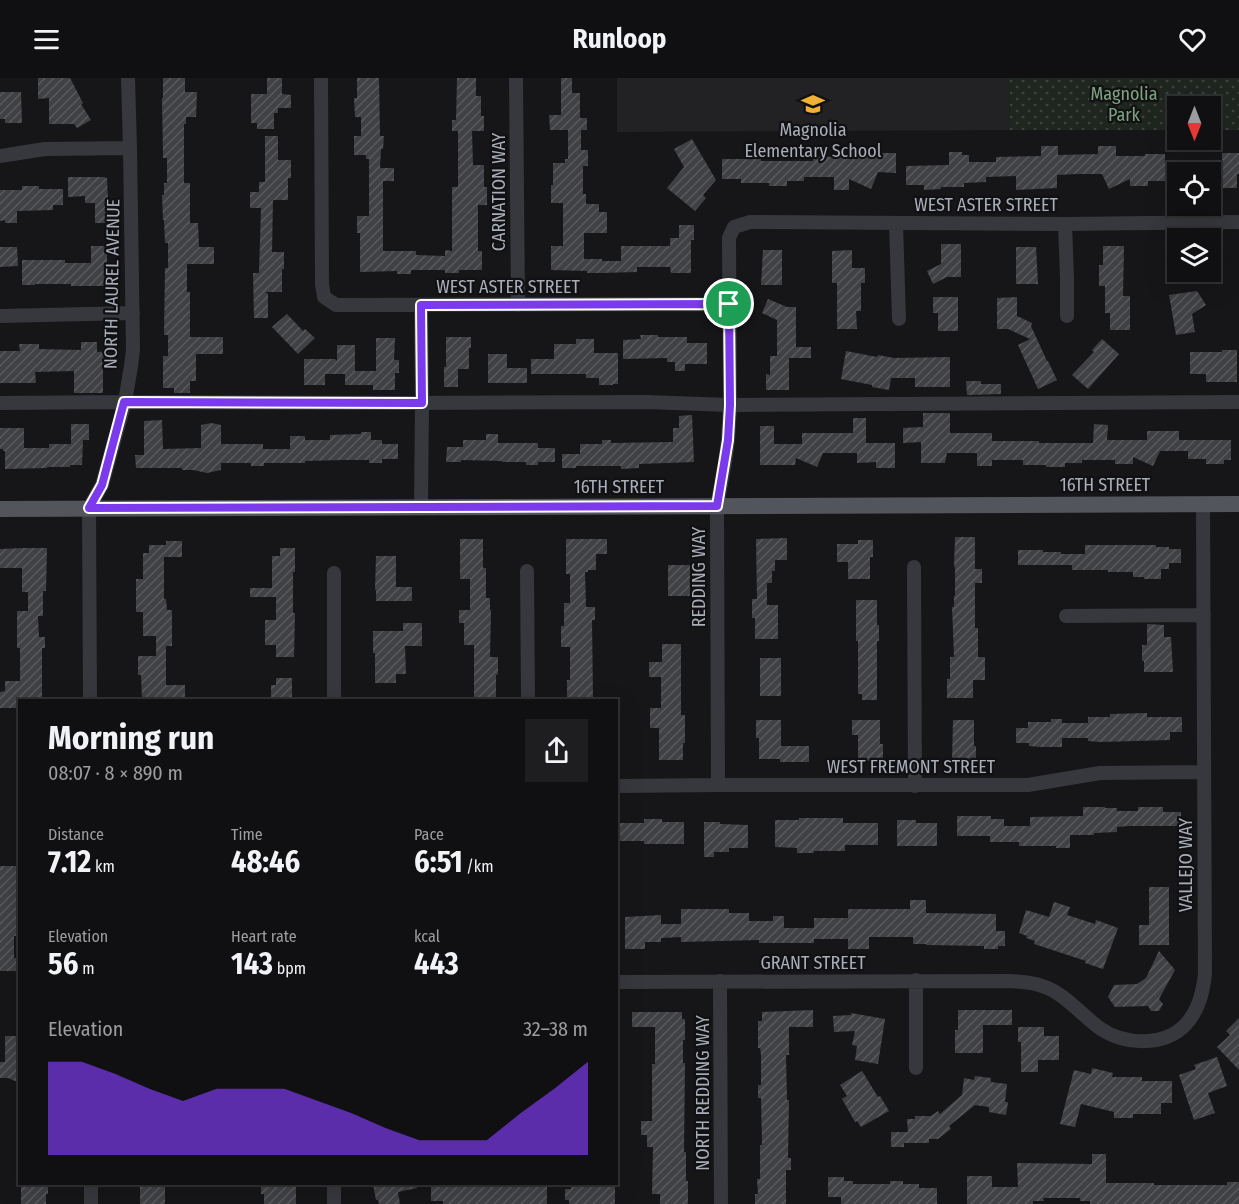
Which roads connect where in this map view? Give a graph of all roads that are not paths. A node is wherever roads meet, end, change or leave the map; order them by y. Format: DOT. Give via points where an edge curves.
graph roads {
  1 [pos="128,78"];
  2 [pos="321,78"];
  3 [pos="516,78"];
  4 [pos="130,148"];
  5 [pos="0,156"];
  6 [pos="1239,222"];
  7 [pos="896,223"];
  8 [pos="1065,224"];
  9 [pos="734,227"];
  10 [pos="729,304"];
  11 [pos="421,305"];
  12 [pos="518,305"];
  13 [pos="133,313"];
  14 [pos="0,316"];
  15 [pos="1067,316"];
  16 [pos="899,319"];
  17 [pos="124,402"];
  18 [pos="1239,402"];
  19 [pos="0,403"];
  20 [pos="422,403"];
  21 [pos="730,405"];
  22 [pos="1203,504"];
  23 [pos="1239,504"];
  24 [pos="717,506"];
  25 [pos="421,507"];
  26 [pos="89,508"];
  27 [pos="0,509"];
  28 [pos="914,567"];
  29 [pos="527,572"];
  30 [pos="333,573"];
  31 [pos="1204,615"];
  32 [pos="1066,616"];
  33 [pos="90,699"];
  34 [pos="334,699"];
  35 [pos="528,699"];
  36 [pos="1204,772"];
  37 [pos="718,785"];
  38 [pos="618,786"];
  39 [pos="915,786"];
  40 [pos="916,980"];
  41 [pos="720,981"];
  42 [pos="1010,981"];
  43 [pos="618,982"];
  44 [pos="916,1068"];
  45 [pos="91,1185"];
  46 [pos="334,1185"];
  47 [pos="91,1204"];
  48 [pos="334,1204"];
  49 [pos="722,1204"];
  1 -- 4 [label="street, NORTH LAUREL AVENUE"];
  2 -- 11 [label="street, WEST ASTER STREET" via="324,297 336,305"];
  3 -- 12 [label="street, CARNATION WAY"];
  4 -- 5 [label="street" via="45,148"];
  4 -- 13 [label="street, NORTH LAUREL AVENUE"];
  6 -- 8 [label="street, WEST ASTER STREET"];
  7 -- 8 [label="street, WEST ASTER STREET"];
  7 -- 9 [label="street, WEST ASTER STREET" via="750,222"];
  7 -- 16 [label="street"];
  8 -- 15 [label="street"];
  9 -- 10 [label="street, REDDING WAY" via="729,238"];
  10 -- 12 [label="street, WEST ASTER STREET"];
  10 -- 21 [label="street, REDDING WAY"];
  11 -- 12 [label="street, WEST ASTER STREET"];
  11 -- 20 [label="street"];
  13 -- 14 [label="street"];
  13 -- 17 [label="street, NORTH LAUREL AVENUE" via="131,366"];
  17 -- 19 [label="street"];
  17 -- 20 [label="street"];
  17 -- 26 [label="street, NORTH LAUREL AVENUE" via="102,485"];
  18 -- 21 [label="street"];
  20 -- 21 [label="street"];
  20 -- 25 [label="street"];
  21 -- 24 [label="street, REDDING WAY"];
  22 -- 23 [label="main road, 16TH STREET"];
  22 -- 24 [label="main road, 16TH STREET"];
  22 -- 31 [label="street, VALLEJO WAY"];
  24 -- 25 [label="main road, 16TH STREET"];
  24 -- 37 [label="street, REDDING WAY"];
  25 -- 26 [label="main road, 16TH STREET"];
  26 -- 27 [label="main road, 16TH STREET"];
  26 -- 33 [label="street, NORTH LAUREL AVENUE"];
  28 -- 39 [label="street"];
  29 -- 35 [label="street"];
  30 -- 34 [label="street"];
  31 -- 32 [label="street"];
  31 -- 36 [label="street, VALLEJO WAY"];
  36 -- 39 [label="street, WEST FREMONT STREET" via="1100,773 1028,785"];
  36 -- 42 [label="street, VALLEJO WAY" via="1205,974 1203,992 1185,1025 1171,1035 1147,1041 1124,1040 1102,1030 1063,997 1042,986"];
  37 -- 38 [label="street, WEST FREMONT STREET"];
  37 -- 39 [label="street, WEST FREMONT STREET"];
  40 -- 41 [label="street, GRANT STREET"];
  40 -- 42 [label="street, GRANT STREET"];
  40 -- 44 [label="street"];
  41 -- 43 [label="street, GRANT STREET"];
  41 -- 49 [label="street, NORTH REDDING WAY"];
  45 -- 47 [label="street"];
  46 -- 48 [label="street"];
}
